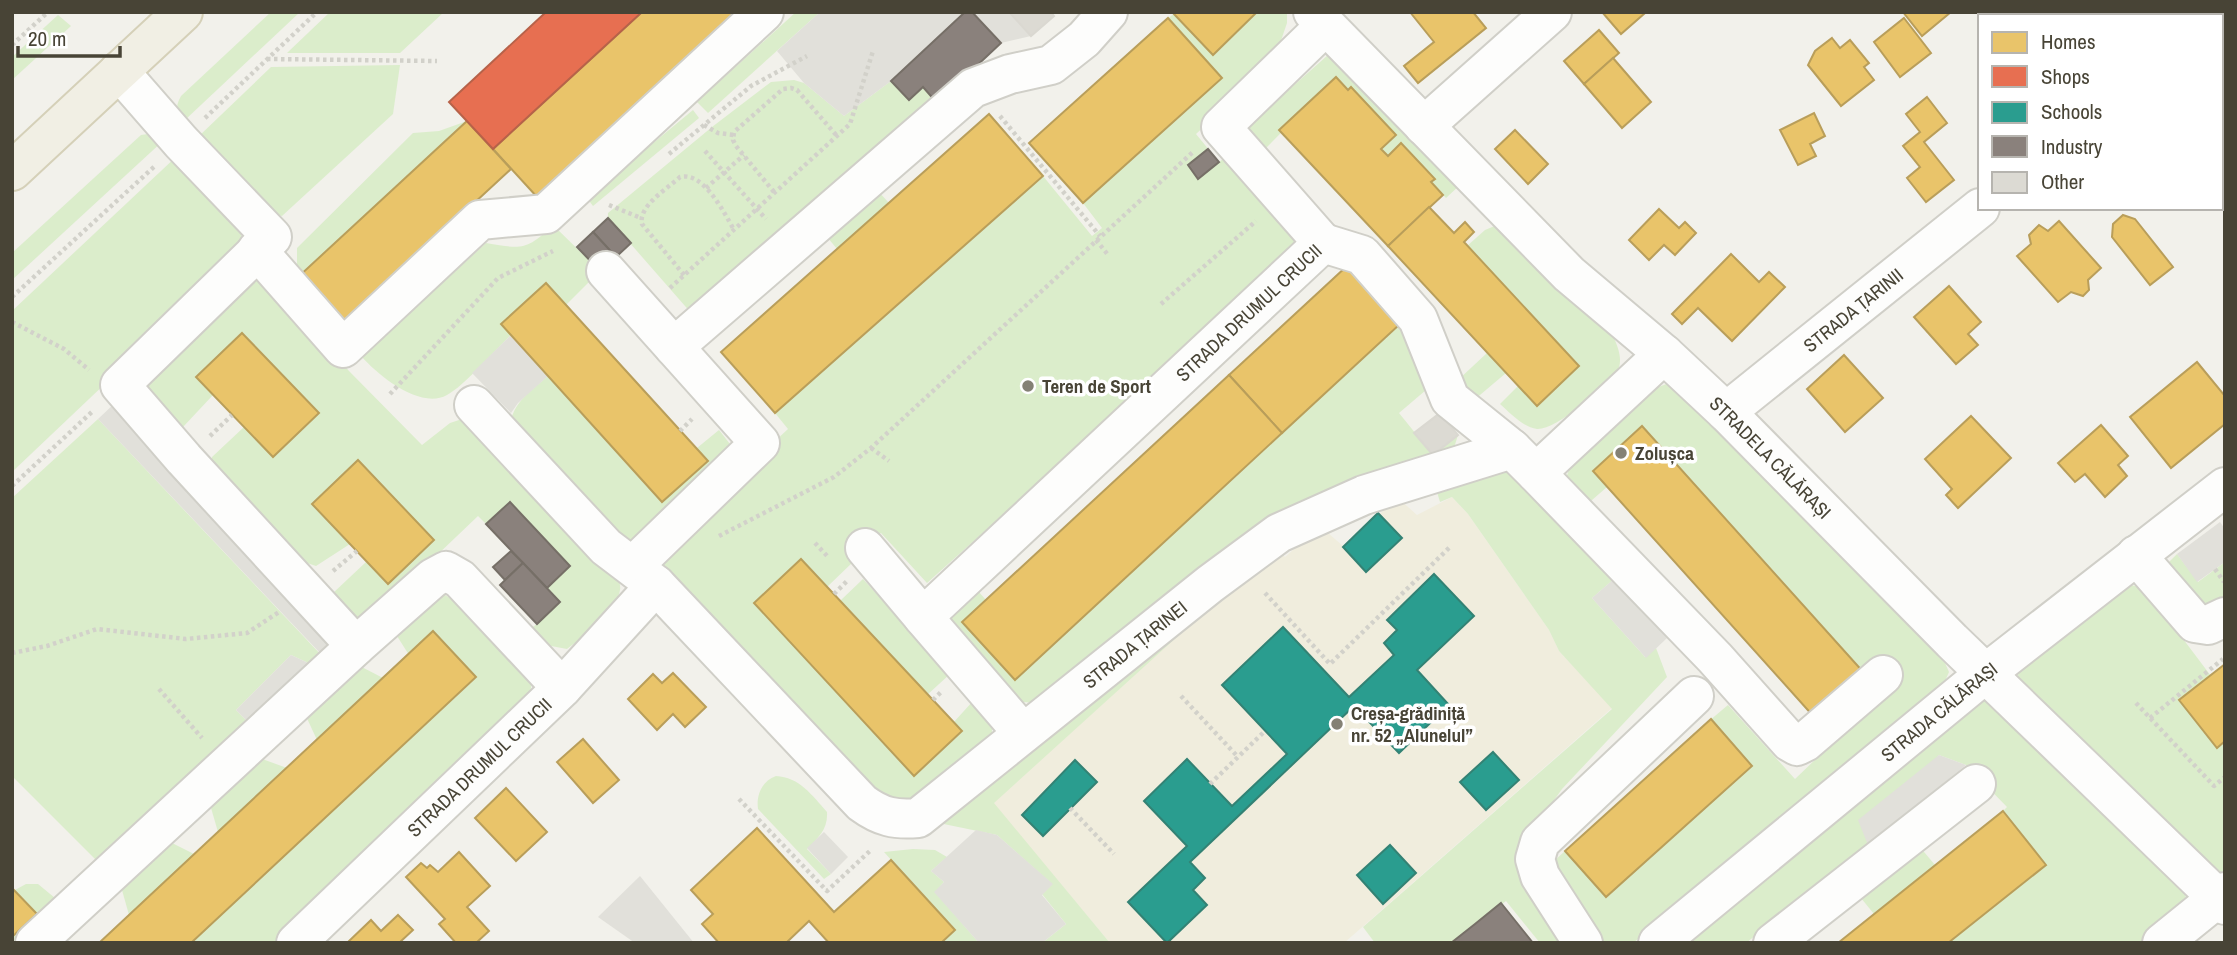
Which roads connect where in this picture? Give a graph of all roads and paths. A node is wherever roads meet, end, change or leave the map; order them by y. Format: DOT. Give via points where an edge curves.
graph roads {
  1 [pos="48,12"];
  2 [pos="183,12"];
  3 [pos="764,12"];
  4 [pos="1108,12"];
  5 [pos="1552,12"];
  6 [pos="1319,19"];
  7 [pos="12,46"];
  8 [pos="873,51"];
  9 [pos="266,60"];
  10 [pos="437,61"];
  11 [pos="119,71"];
  12 [pos="1010,74"];
  13 [pos="704,125"];
  14 [pos="1424,126"];
  15 [pos="1221,127"];
  16 [pos="734,135"];
  17 [pos="836,135"];
  18 [pos="705,151"];
  19 [pos="744,155"];
  20 [pos="12,171"];
  21 [pos="725,172"];
  22 [pos="706,188"];
  23 [pos="774,192"];
  24 [pos="1283,197"];
  25 [pos="607,205"];
  26 [pos="757,208"];
  27 [pos="1978,210"];
  28 [pos="641,218"];
  29 [pos="734,230"];
  30 [pos="1098,238"];
  31 [pos="1324,243"];
  32 [pos="561,244"];
  33 [pos="790,246"];
  34 [pos="257,250"];
  35 [pos="1109,256"];
  36 [pos="606,271"];
  37 [pos="684,275"];
  38 [pos="1161,304"];
  39 [pos="643,312"];
  40 [pos="12,321"];
  41 [pos="674,347"];
  42 [pos="1664,354"];
  43 [pos="117,388"];
  44 [pos="390,394"];
  45 [pos="474,405"];
  46 [pos="1726,412"];
  47 [pos="871,448"];
  48 [pos="888,461"];
  49 [pos="1524,461"];
  50 [pos="12,485"];
  51 [pos="2225,487"];
  52 [pos="718,537"];
  53 [pos="1451,546"];
  54 [pos="865,548"];
  55 [pos="2136,555"];
  56 [pos="2215,569"];
  57 [pos="644,576"];
  58 [pos="2225,583"];
  59 [pos="308,593"];
  60 [pos="1265,593"];
  61 [pos="923,617"];
  62 [pos="2225,617"];
  63 [pos="356,646"];
  64 [pos="12,653"];
  65 [pos="2225,658"];
  66 [pos="1986,673"];
  67 [pos="1883,676"];
  68 [pos="562,688"];
  69 [pos="1181,696"];
  70 [pos="1694,696"];
  71 [pos="2136,703"];
  72 [pos="2150,718"];
  73 [pos="1265,731"];
  74 [pos="1023,733"];
  75 [pos="1238,757"];
  76 [pos="2225,777"];
  77 [pos="1210,784"];
  78 [pos="1976,784"];
  79 [pos="739,799"];
  80 [pos="1070,808"];
  81 [pos="881,841"];
  82 [pos="1114,854"];
  83 [pos="2222,898"];
  84 [pos="35,943"];
  85 [pos="296,943"];
  86 [pos="1583,943"];
  87 [pos="1658,943"];
  88 [pos="1773,943"];
  89 [pos="2162,943"];
  1 -- 7 [label="path"];
  2 -- 11 [label="main road"];
  3 -- 34 [label="street" via="546,214 480,220 344,348"];
  4 -- 12 [label="street" via="1051,65"];
  5 -- 14 [label="street"];
  6 -- 14 [label="street, STRADELA CĂLĂRAȘI"];
  6 -- 15 [label="street"];
  8 -- 17 [label="path" via="850,124"];
  9 -- 10 [label="path"];
  11 -- 20 [label="main road"];
  11 -- 34 [label="street" via="272,237"];
  12 -- 30 [label="path" via="997,113"];
  12 -- 33 [label="street" via="972,88"];
  13 -- 16 [label="path"];
  14 -- 42 [label="street, STRADELA CĂLĂRAȘI" via="1569,274"];
  15 -- 24 [label="street, STRADA DRUMUL CRUCII"];
  15 -- 30 [label="path"];
  16 -- 17 [label="path" via="783,89 791,88"];
  16 -- 19 [label="path"];
  17 -- 23 [label="path"];
  18 -- 21 [label="path"];
  19 -- 21 [label="path"];
  19 -- 23 [label="path"];
  21 -- 22 [label="path"];
  21 -- 26 [label="path"];
  22 -- 28 [label="path" via="692,177 680,177"];
  22 -- 29 [label="path"];
  23 -- 26 [label="path"];
  24 -- 31 [label="street, STRADA DRUMUL CRUCII"];
  24 -- 38 [label="path"];
  25 -- 28 [label="path"];
  26 -- 29 [label="path"];
  26 -- 33 [label="path"];
  27 -- 46 [label="street, STRADA ȚARINII"];
  28 -- 37 [label="path"];
  29 -- 37 [label="path"];
  30 -- 35 [label="path"];
  30 -- 47 [label="path"];
  31 -- 49 [label="street" via="1362,255 1418,318 1450,399"];
  31 -- 61 [label="street, STRADA DRUMUL CRUCII"];
  32 -- 44 [label="path" via="498,278"];
  33 -- 41 [label="street"];
  34 -- 43 [label="street"];
  36 -- 39 [label="street"];
  37 -- 39 [label="path"];
  39 -- 41 [label="street"];
  40 -- 43 [label="path" via="64,349"];
  41 -- 57 [label="street, STRADA DRUMUL CRUCII" via="760,443"];
  42 -- 46 [label="street, STRADELA CĂLĂRAȘI"];
  42 -- 49 [label="street, STRADA ȚARINEI"];
  43 -- 50 [label="path"];
  43 -- 59 [label="street"];
  45 -- 57 [label="street, STRADA ȚARINEI" via="606,547"];
  46 -- 66 [label="street, STRADELA CĂLĂRAȘI"];
  47 -- 48 [label="path"];
  47 -- 52 [label="path" via="834,477"];
  49 -- 67 [label="street" via="1790,742 1797,746 1805,742"];
  49 -- 74 [label="street, STRADA ȚARINEI" via="1364,495 1279,533"];
  51 -- 55 [label="street, STRADA CĂLĂRAȘI"];
  53 -- 60 [label="path" via="1330,664"];
  54 -- 61 [label="street"];
  55 -- 62 [label="street" via="2195,623 2208,625"];
  55 -- 66 [label="street, STRADA CĂLĂRAȘI"];
  56 -- 58 [label="path"];
  57 -- 68 [label="street, STRADA DRUMUL CRUCII"];
  57 -- 74 [label="street, STRADA ȚARINEI" via="879,816 918,818"];
  59 -- 63 [label="street"];
  59 -- 64 [label="path" via="247,633 186,639 97,629"];
  61 -- 74 [label="street"];
  63 -- 68 [label="street" via="446,571 460,579"];
  63 -- 84 [label="street"];
  65 -- 72 [label="path"];
  66 -- 83 [label="street, STRADELA CĂLĂRAȘI"];
  66 -- 87 [label="street, STRADA CĂLĂRAȘI"];
  68 -- 85 [label="street, STRADA DRUMUL CRUCII"];
  69 -- 75 [label="path"];
  70 -- 86 [label="street" via="1540,842 1535,859 1540,876"];
  71 -- 72 [label="path"];
  72 -- 76 [label="path" via="2214,786"];
  73 -- 75 [label="path"];
  75 -- 77 [label="path"];
  78 -- 88 [label="street"];
  79 -- 81 [label="path" via="827,891"];
  80 -- 82 [label="path"];
  83 -- 89 [label="street"];
}
